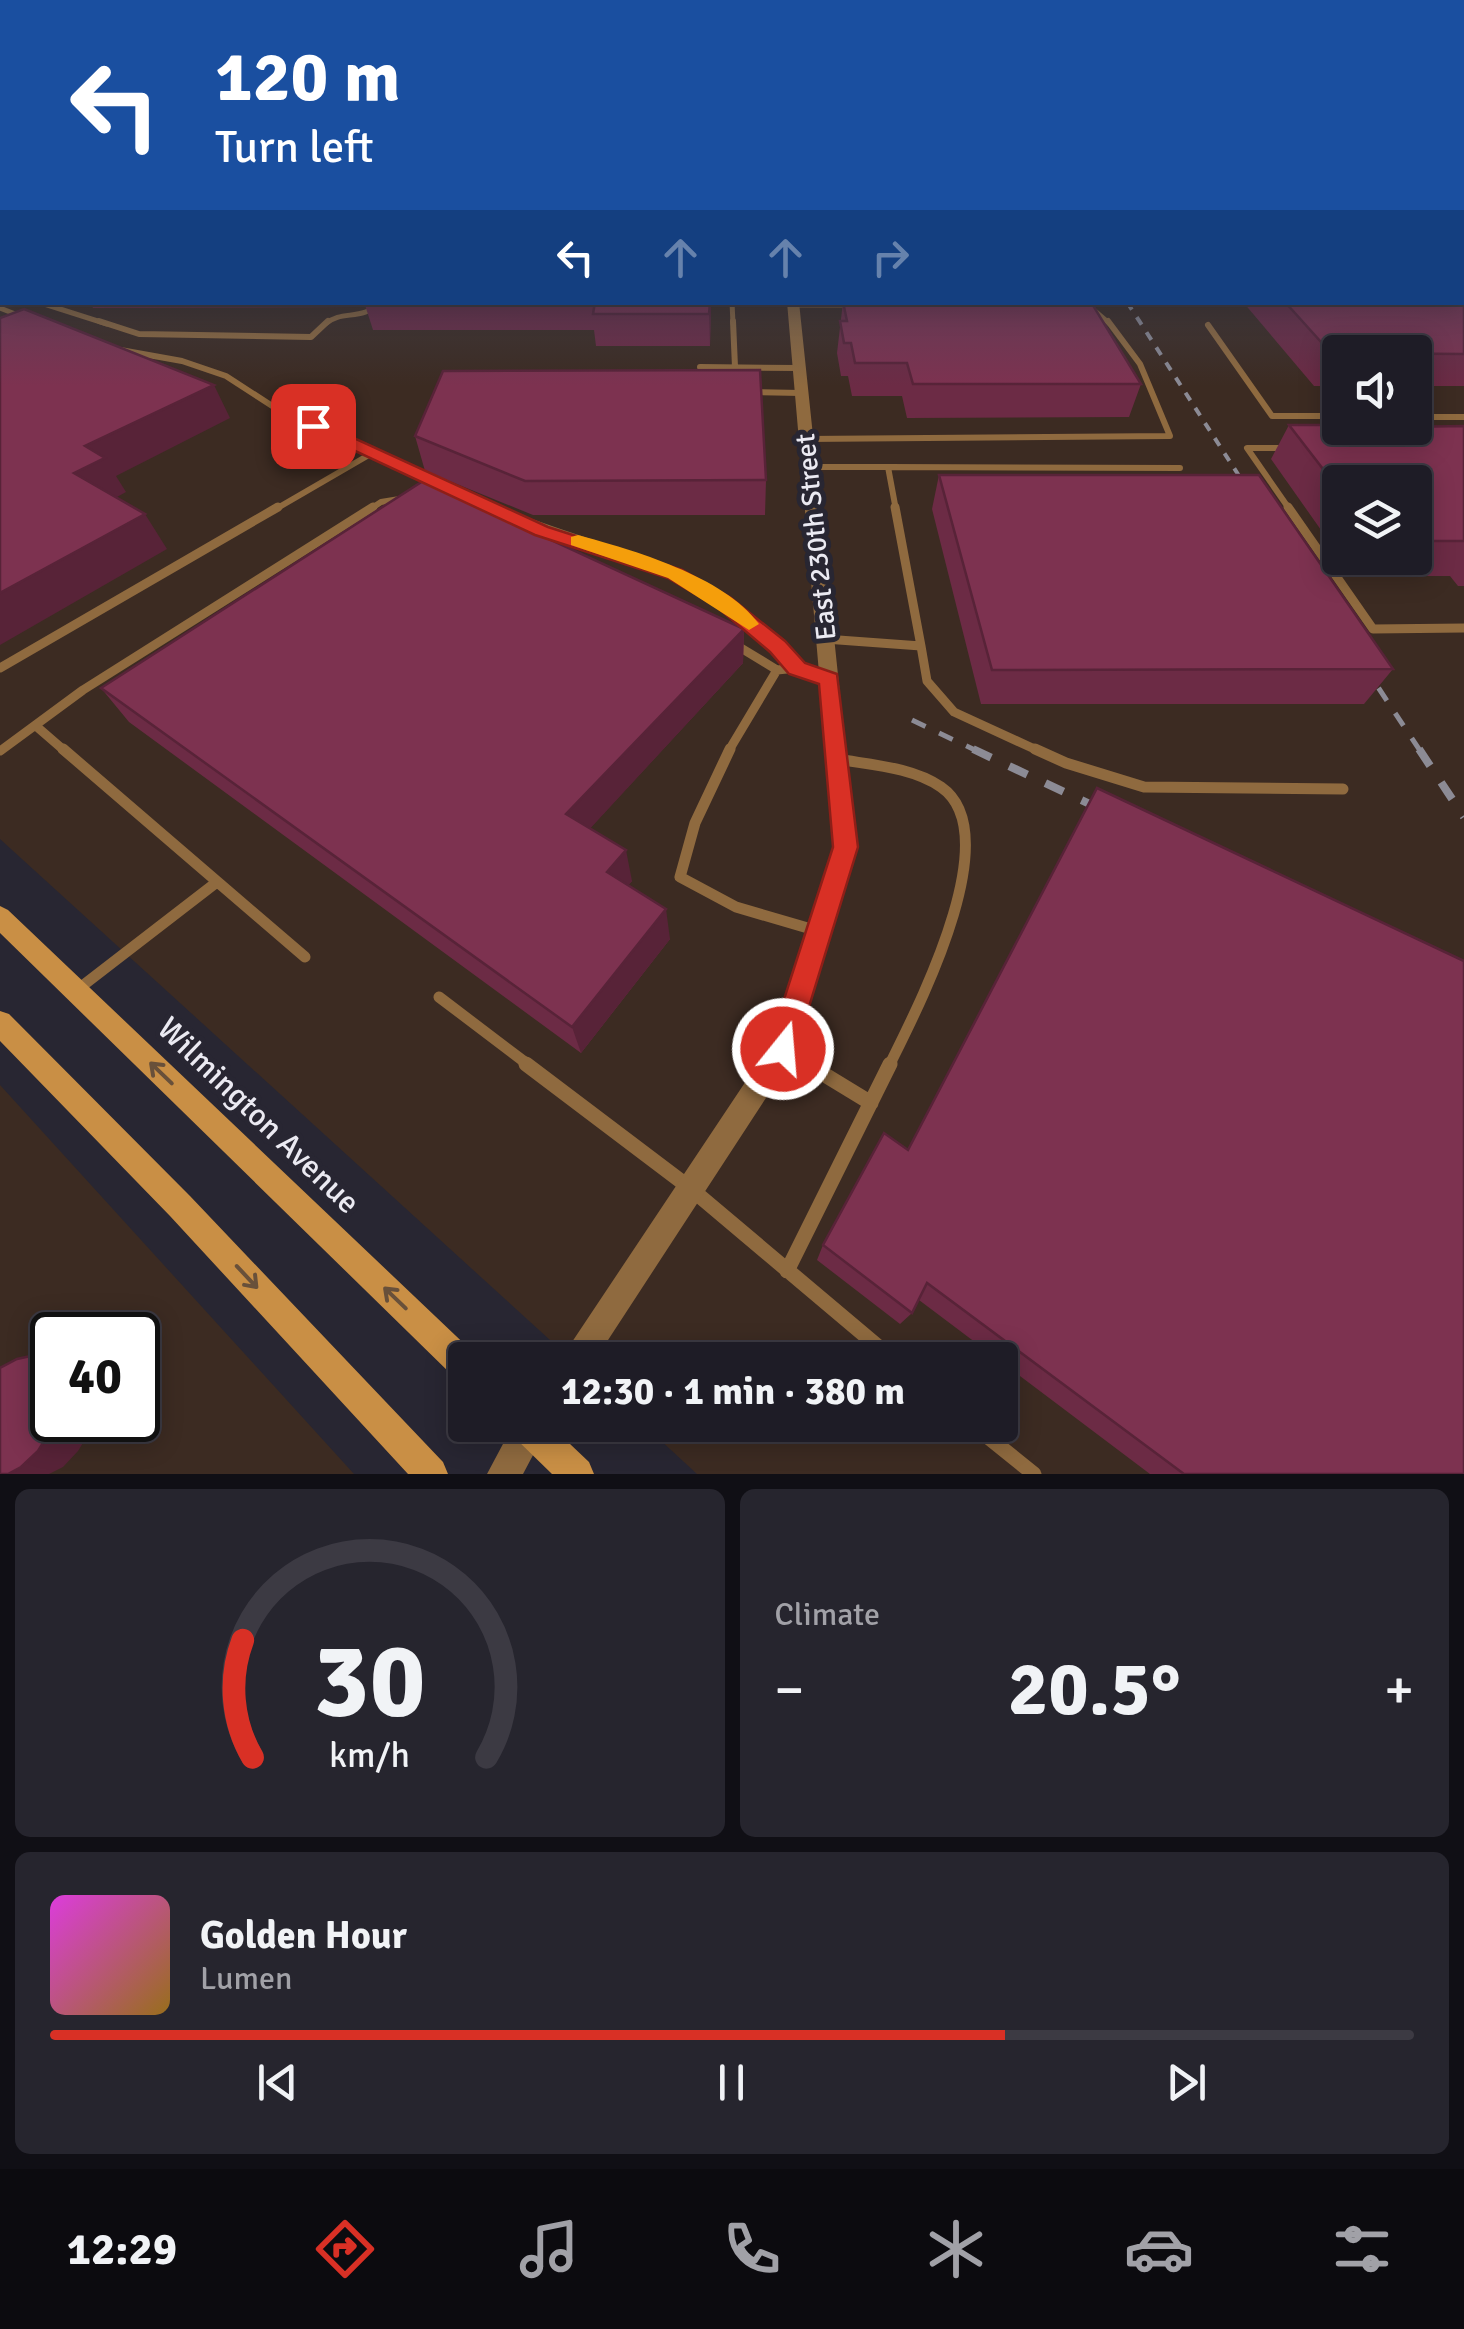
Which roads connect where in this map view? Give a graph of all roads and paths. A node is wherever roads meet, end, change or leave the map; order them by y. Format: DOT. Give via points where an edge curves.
graph roads {
  1 [pos="47,305"];
  2 [pos="379,305"];
  3 [pos="732,305"];
  4 [pos="793,305"];
  5 [pos="1071,306"];
  6 [pos="0,308"];
  7 [pos="33,321"];
  8 [pos="1208,324"];
  9 [pos="104,346"];
  10 [pos="700,367"];
  11 [pos="735,367"];
  12 [pos="799,368"];
  13 [pos="740,392"];
  14 [pos="801,392"];
  15 [pos="1322,416"];
  16 [pos="1432,417"];
  17 [pos="1464,417"];
  18 [pos="806,439"];
  19 [pos="1306,448"];
  20 [pos="374,452"];
  21 [pos="808,466"];
  22 [pos="888,467"];
  23 [pos="1180,468"];
  24 [pos="430,504"];
  25 [pos="1464,628"];
  26 [pos="719,635"];
  27 [pos="825,639"];
  28 [pos="921,646"];
  29 [pos="0,668"];
  30 [pos="797,668"];
  31 [pos="777,670"];
  32 [pos="829,679"];
  33 [pos="36,726"];
  34 [pos="0,751"];
  35 [pos="836,758"];
  36 [pos="1343,789"];
  37 [pos="217,882"];
  38 [pos="0,917"];
  39 [pos="819,931"];
  40 [pos="304,957"];
  41 [pos="76,991"];
  42 [pos="438,997"];
  43 [pos="0,1023"];
  44 [pos="783,1049"];
  45 [pos="871,1103"];
  46 [pos="690,1188"];
  47 [pos="786,1271"];
  48 [pos="588,1342"];
  49 [pos="872,1342"];
  50 [pos="448,1350"];
  51 [pos="521,1442"];
  52 [pos="545,1442"];
  53 [pos="994,1442"];
  54 [pos="430,1474"];
  55 [pos="504,1474"];
  56 [pos="577,1474"];
  57 [pos="1034,1474"];
  1 -- 2 [label="lane" via="139,334 311,338 332,318 369,314"];
  3 -- 11 [label="lane"];
  4 -- 12 [label="street, East 230th Street"];
  5 -- 18 [label="lane" via="1091,306 1123,338 1148,376 1170,436"];
  6 -- 7 [label="lane"];
  8 -- 15 [label="lane" via="1272,416"];
  9 -- 20 [label="lane" via="186,361 260,391 282,413"];
  10 -- 11 [label="lane"];
  11 -- 12 [label="lane"];
  12 -- 14 [label="street, East 230th Street"];
  13 -- 14 [label="lane"];
  14 -- 18 [label="street, East 230th Street"];
  16 -- 17 [label="lane"];
  18 -- 21 [label="street, East 230th Street"];
  19 -- 25 [label="lane" via="1247,448 1373,628"];
  20 -- 29 [label="lane"];
  20 -- 30 [label="lane" via="542,531 675,574 724,603"];
  21 -- 22 [label="lane"];
  21 -- 27 [label="street, East 230th Street"];
  22 -- 23 [label="lane"];
  22 -- 28 [label="lane"];
  24 -- 33 [label="lane" via="404,496 381,502"];
  26 -- 31 [label="lane"];
  27 -- 28 [label="lane"];
  27 -- 32 [label="street, East 230th Street"];
  28 -- 36 [label="lane" via="927,682 954,712 1066,762 1144,787"];
  30 -- 31 [label="lane"];
  30 -- 32 [label="lane"];
  31 -- 39 [label="lane" via="718,776 685,848 680,877 736,907"];
  32 -- 35 [label="street, East 230th Street"];
  33 -- 34 [label="lane"];
  33 -- 37 [label="lane"];
  35 -- 39 [label="street, East 230th Street" via="845,847"];
  35 -- 45 [label="lane" via="943,788 958,807 968,845 939,966"];
  37 -- 40 [label="lane"];
  37 -- 41 [label="lane"];
  38 -- 41 [label="main road, Wilmington Avenue"];
  39 -- 44 [label="street, East 230th Street"];
  50 -- 41 [label="main road, Wilmington Avenue, one-way"];
  42 -- 46 [label="lane"];
  43 -- 54 [label="main road, one-way"];
  44 -- 45 [label="lane"];
  44 -- 46 [label="street, East 230th Street"];
  45 -- 47 [label="lane"];
  46 -- 47 [label="lane"];
  46 -- 48 [label="street, East 230th Street"];
  47 -- 49 [label="lane"];
  51 -- 55 [label="street"];
  52 -- 56 [label="main road"];
  53 -- 57 [label="lane"];
}
